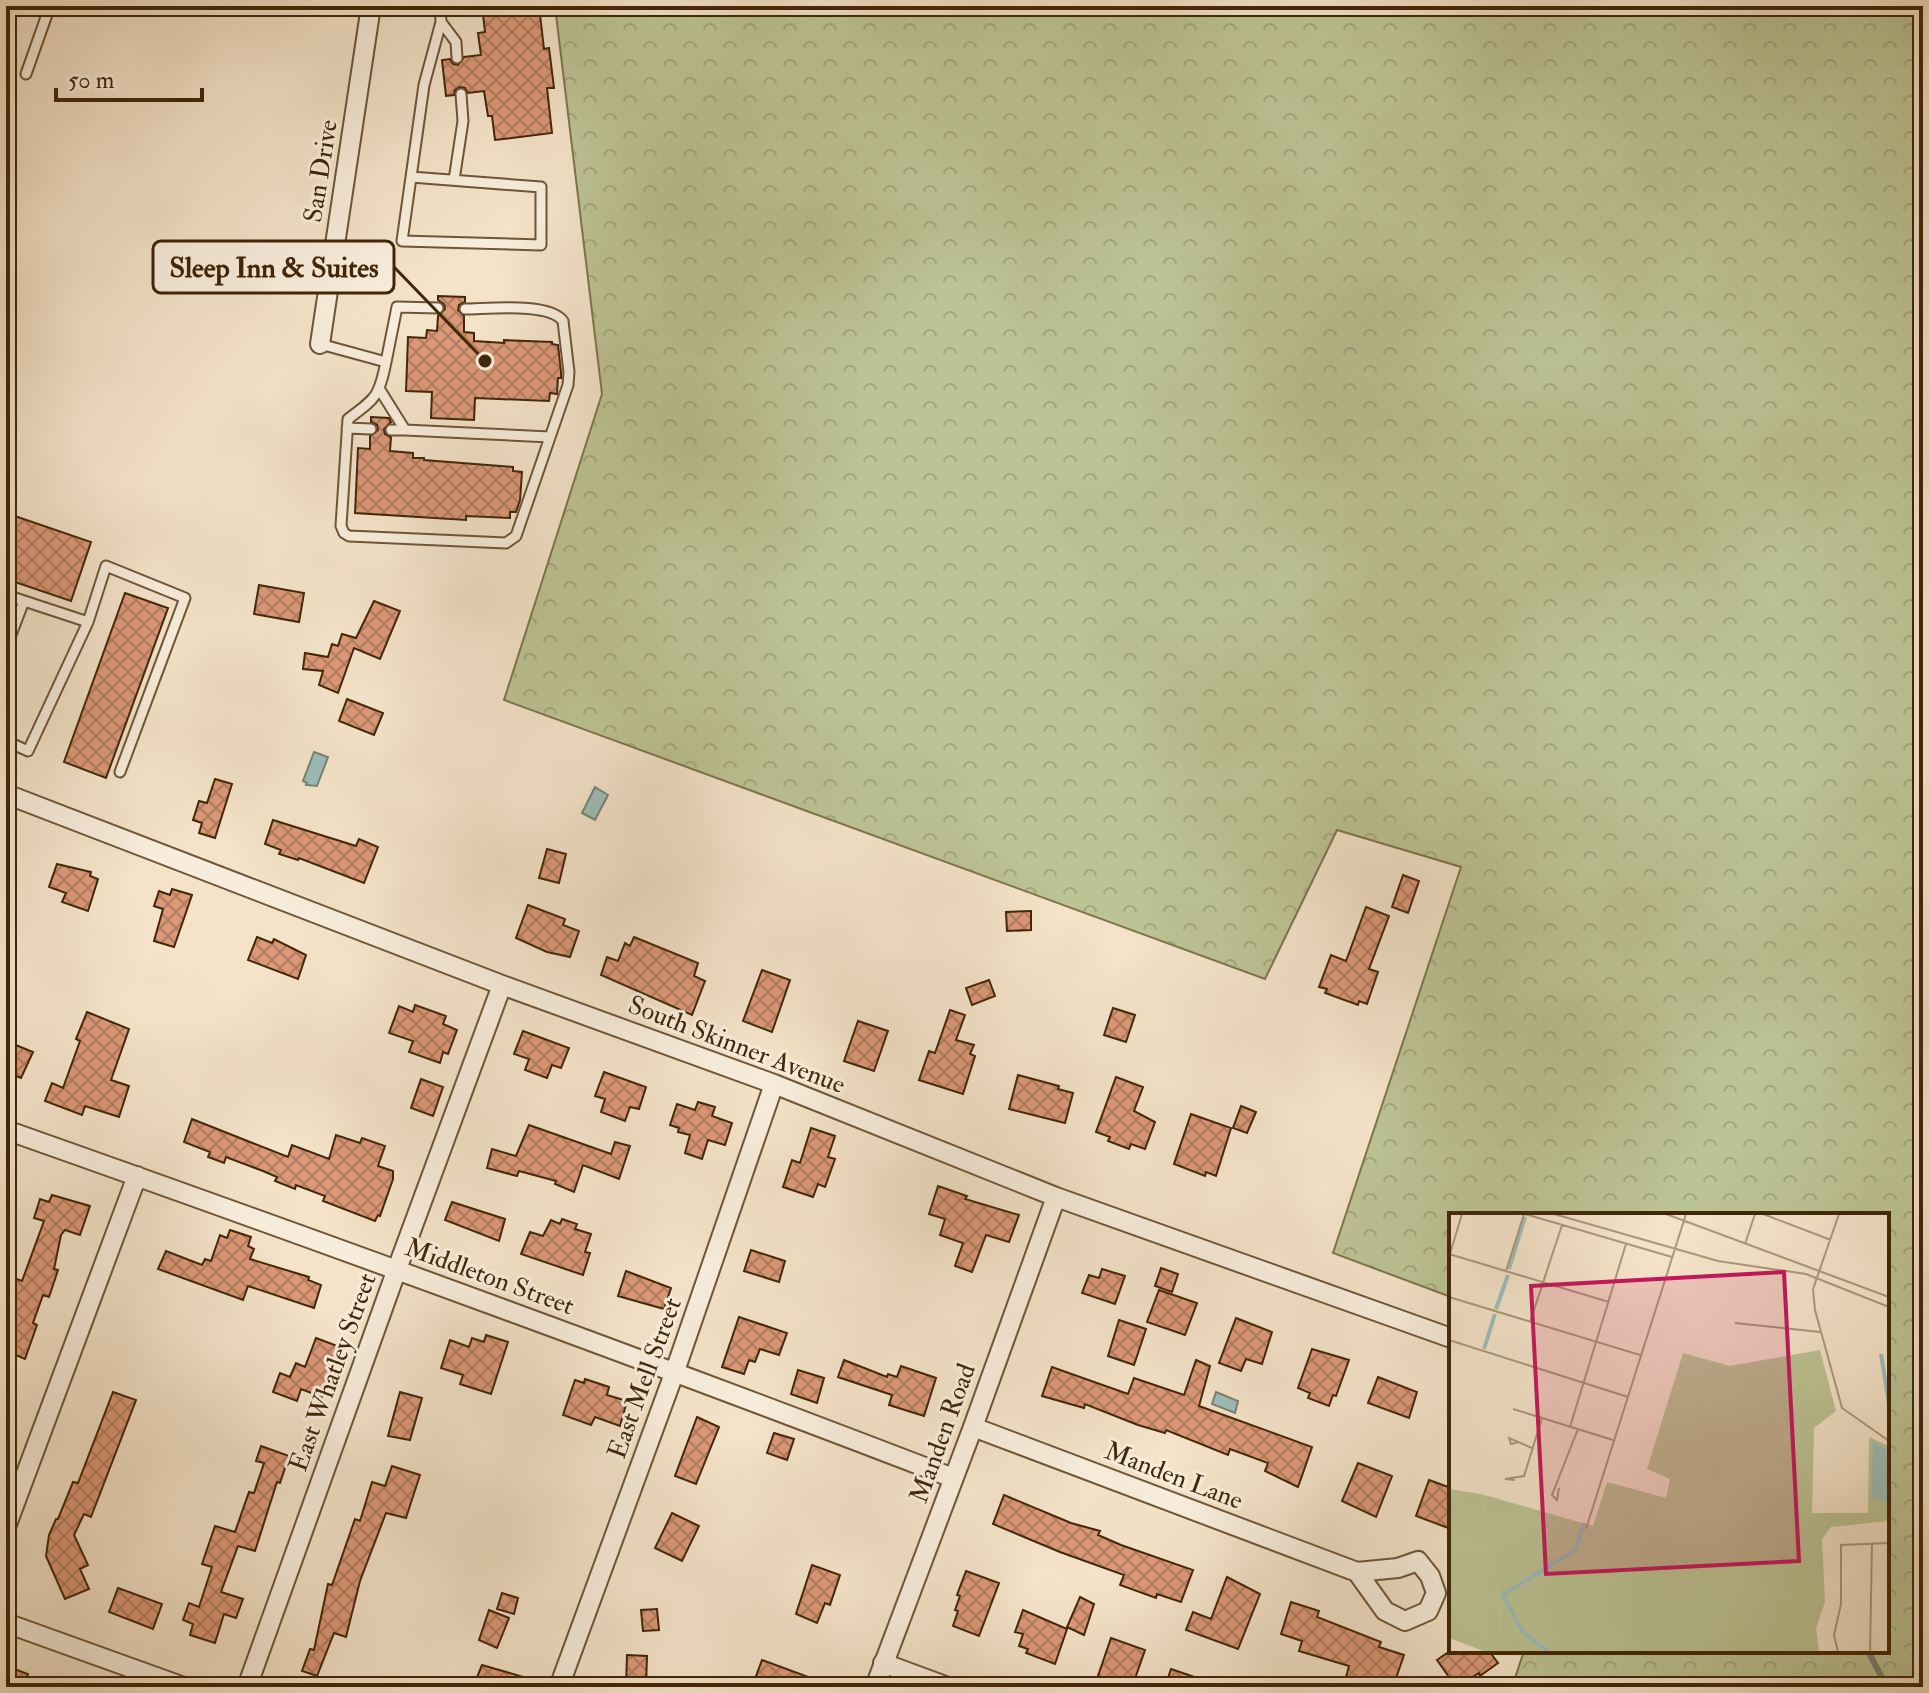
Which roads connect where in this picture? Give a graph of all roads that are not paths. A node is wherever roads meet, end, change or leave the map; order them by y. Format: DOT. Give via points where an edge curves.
graph roads {
  1 [pos="50,6"];
  2 [pos="137,6"];
  3 [pos="147,6"];
  4 [pos="371,6"];
  5 [pos="440,6"];
  6 [pos="441,22"];
  7 [pos="457,58"];
  8 [pos="26,74"];
  9 [pos="461,94"];
  10 [pos="411,177"];
  11 [pos="454,180"];
  12 [pos="438,308"];
  13 [pos="465,309"];
  14 [pos="320,344"];
  15 [pos="386,362"];
  16 [pos="380,390"];
  17 [pos="347,428"];
  18 [pos="371,429"];
  19 [pos="391,430"];
  20 [pos="405,430"];
  21 [pos="550,437"];
  22 [pos="6,595"];
  23 [pos="24,601"];
  24 [pos="88,622"];
  25 [pos="6,648"];
  26 [pos="6,741"];
  27 [pos="120,772"];
  28 [pos="6,794"];
  29 [pos="502,985"];
  30 [pos="774,1084"];
  31 [pos="6,1130"];
  32 [pos="137,1176"];
  33 [pos="1056,1197"];
  34 [pos="397,1269"];
  35 [pos="1449,1337"];
  36 [pos="675,1371"];
  37 [pos="973,1427"];
  38 [pos="953,1478"];
  39 [pos="6,1527"];
  40 [pos="1357,1572"];
  41 [pos="6,1623"];
  42 [pos="883,1663"];
  43 [pos="184,1687"];
  44 [pos="247,1687"];
  45 [pos="559,1687"];
  46 [pos="875,1687"];
  47 [pos="948,1687"];
  1 -- 8 [label="lane"];
  2 -- 3 [label="lane"];
  4 -- 14 [label="street, San Drive"];
  5 -- 6 [label="lane"];
  6 -- 7 [label="lane" via="456,42"];
  6 -- 10 [label="lane" via="424,85"];
  9 -- 11 [label="lane" via="463,121"];
  10 -- 11 [label="lane"];
  10 -- 11 [label="lane" via="402,241 541,245 541,187"];
  12 -- 15 [label="lane" via="397,307"];
  13 -- 21 [label="lane" via="544,310 563,321 568,385"];
  14 -- 15 [label="lane"];
  15 -- 16 [label="lane"];
  16 -- 17 [label="lane" via="348,419"];
  16 -- 20 [label="lane"];
  17 -- 18 [label="lane"];
  17 -- 21 [label="lane" via="341,526 349,536 365,537 512,540"];
  19 -- 20 [label="lane"];
  20 -- 21 [label="lane"];
  22 -- 23 [label="lane"];
  23 -- 24 [label="lane"];
  23 -- 25 [label="lane"];
  24 -- 26 [label="lane" via="28,751"];
  24 -- 27 [label="lane" via="106,566 185,598"];
  28 -- 29 [label="street, South Skinner Avenue"];
  29 -- 30 [label="street, South Skinner Avenue"];
  29 -- 34 [label="street, East Whatley Street"];
  30 -- 33 [label="street, South Skinner Avenue"];
  30 -- 36 [label="street, East Mell Street"];
  31 -- 32 [label="street, Middleton Street"];
  32 -- 34 [label="street, Middleton Street"];
  32 -- 39 [label="street"];
  33 -- 35 [label="street, South Skinner Avenue"];
  33 -- 37 [label="street, Manden Road"];
  34 -- 36 [label="street, Middleton Street"];
  34 -- 44 [label="street, East Whatley Street"];
  36 -- 38 [label="street, Middleton Street"];
  36 -- 45 [label="street, East Mell Street"];
  37 -- 38 [label="street, Manden Road"];
  37 -- 40 [label="street, Manden Lane"];
  38 -- 42 [label="street, Manden Road"];
  41 -- 43 [label="street"];
  42 -- 46 [label="street, Manden Road"];
  42 -- 47 [label="street"];
}
